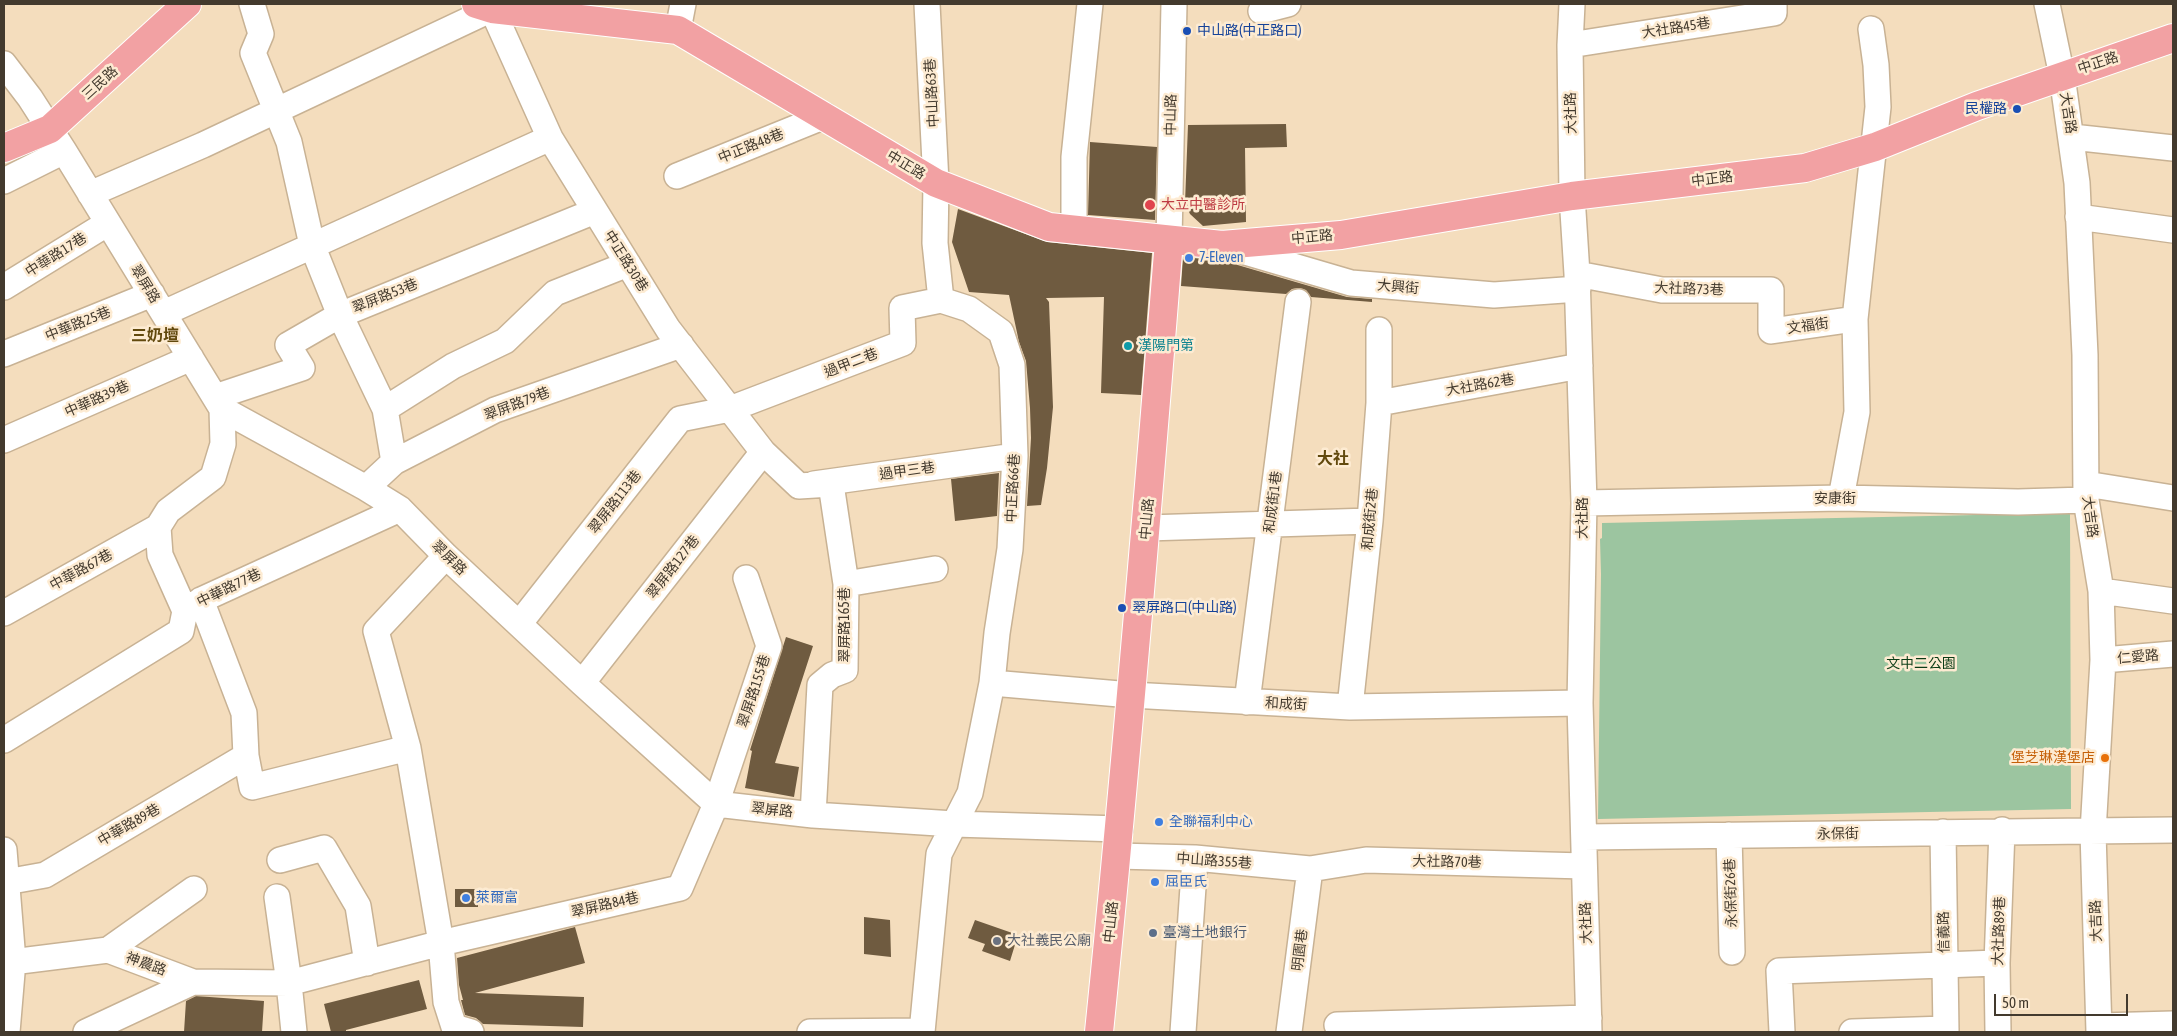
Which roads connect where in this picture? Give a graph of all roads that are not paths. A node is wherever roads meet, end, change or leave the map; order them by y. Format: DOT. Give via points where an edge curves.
graph roads {
  1 [pos="188,4"];
  2 [pos="252,4"];
  3 [pos="682,4"];
  4 [pos="927,4"];
  5 [pos="1090,4"];
  6 [pos="1174,4"];
  7 [pos="1288,4"];
  8 [pos="1572,4"];
  9 [pos="1774,4"];
  10 [pos="2047,4"];
  11 [pos="484,7"];
  12 [pos="1261,11"];
  13 [pos="1871,29"];
  14 [pos="678,30"];
  15 [pos="2173,38"];
  16 [pos="1570,45"];
  17 [pos="4,64"];
  18 [pos="2062,76"];
  19 [pos="276,110"];
  20 [pos="825,116"];
  21 [pos="2072,137"];
  22 [pos="550,138"];
  23 [pos="57,140"];
  24 [pos="1875,147"];
  25 [pos="4,148"];
  26 [pos="2173,148"];
  27 [pos="677,176"];
  28 [pos="4,181"];
  29 [pos="936,183"];
  30 [pos="90,194"];
  31 [pos="1572,196"];
  32 [pos="595,210"];
  33 [pos="2078,217"];
  34 [pos="108,223"];
  35 [pos="1074,229"];
  36 [pos="2173,230"];
  37 [pos="1169,240"];
  38 [pos="312,245"];
  39 [pos="1222,245"];
  40 [pos="628,264"];
  41 [pos="1578,282"];
  42 [pos="4,287"];
  43 [pos="1771,290"];
  44 [pos="941,300"];
  45 [pos="1298,302"];
  46 [pos="158,304"];
  47 [pos="340,314"];
  48 [pos="1855,319"];
  49 [pos="1379,330"];
  50 [pos="681,345"];
  51 [pos="4,354"];
  52 [pos="191,358"];
  53 [pos="1580,366"];
  54 [pos="219,403"];
  55 [pos="1379,403"];
  56 [pos="385,409"];
  57 [pos="730,409"];
  58 [pos="4,440"];
  59 [pos="763,452"];
  60 [pos="1015,456"];
  61 [pos="394,462"];
  62 [pos="799,486"];
  63 [pos="366,488"];
  64 [pos="2086,492"];
  65 [pos="1841,498"];
  66 [pos="2173,498"];
  67 [pos="1584,503"];
  68 [pos="400,509"];
  69 [pos="1370,521"];
  70 [pos="1271,524"];
  71 [pos="158,527"];
  72 [pos="1146,528"];
  73 [pos="446,556"];
  74 [pos="934,569"];
  75 [pos="746,578"];
  76 [pos="846,584"];
  77 [pos="2101,591"];
  78 [pos="2173,601"];
  79 [pos="193,606"];
  80 [pos="4,613"];
  81 [pos="520,624"];
  82 [pos="2173,654"];
  83 [pos="2103,660"];
  84 [pos="582,683"];
  85 [pos="992,683"];
  86 [pos="1131,695"];
  87 [pos="1247,702"];
  88 [pos="1580,704"];
  89 [pos="1350,707"];
  90 [pos="4,740"];
  91 [pos="408,748"];
  92 [pos="246,756"];
  93 [pos="716,804"];
  94 [pos="813,815"];
  95 [pos="954,824"];
  96 [pos="1120,829"];
  97 [pos="2002,830"];
  98 [pos="2173,830"];
  99 [pos="1943,832"];
  100 [pos="2093,832"];
  101 [pos="1729,835"];
  102 [pos="1584,837"];
  103 [pos="4,850"];
  104 [pos="1117,856"];
  105 [pos="1195,858"];
  106 [pos="280,860"];
  107 [pos="1584,866"];
  108 [pos="1310,869"];
  109 [pos="6,882"];
  110 [pos="194,889"];
  111 [pos="277,897"];
  112 [pos="441,943"];
  113 [pos="108,950"];
  114 [pos="1732,952"];
  115 [pos="8,962"];
  116 [pos="367,963"];
  117 [pos="1997,963"];
  118 [pos="1945,965"];
  119 [pos="193,982"];
  120 [pos="289,983"];
  121 [pos="2173,1024"];
  122 [pos="1337,1025"];
  123 [pos="1589,1025"];
  124 [pos="2099,1029"];
  125 [pos="1946,1030"];
  126 [pos="7,1032"];
  127 [pos="86,1032"];
  128 [pos="294,1032"];
  129 [pos="471,1032"];
  130 [pos="810,1032"];
  131 [pos="922,1032"];
  132 [pos="1099,1032"];
  133 [pos="1183,1032"];
  134 [pos="1290,1032"];
  135 [pos="1782,1032"];
  136 [pos="1852,1032"];
  137 [pos="1998,1032"];
  1 -- 23 [label="main road, 三民路"];
  2 -- 19 [label="street" via="261,34 252,52"];
  3 -- 14 [label="street"];
  4 -- 29 [label="street, 中山路63巷"];
  5 -- 35 [label="street" via="1074,157"];
  6 -- 37 [label="street, 中山路"];
  7 -- 12 [label="street"];
  8 -- 16 [label="street, 大社路"];
  9 -- 16 [label="street, 大社路45巷" via="1774,13"];
  10 -- 18 [label="street, 大吉路"];
  11 -- 14 [label="main road, 中正路"];
  11 -- 19 [label="street"];
  11 -- 22 [label="street, 中正路30巷"];
  13 -- 24 [label="street" via="1878,107"];
  14 -- 20 [label="main road, 中正路"];
  15 -- 18 [label="main road, 中正路"];
  16 -- 31 [label="street, 大社路"];
  17 -- 23 [label="street, 翠屏路"];
  18 -- 21 [label="street, 大吉路"];
  18 -- 24 [label="main road, 中正路"];
  19 -- 30 [label="street"];
  19 -- 38 [label="street" via="289,142"];
  20 -- 27 [label="street, 中正路48巷"];
  20 -- 29 [label="main road, 中正路"];
  21 -- 26 [label="street"];
  21 -- 33 [label="street, 大吉路"];
  22 -- 32 [label="street, 中正路30巷"];
  22 -- 38 [label="street, 中華路25巷"];
  23 -- 25 [label="main road, 三民路"];
  23 -- 28 [label="street"];
  23 -- 30 [label="street, 翠屏路"];
  24 -- 31 [label="main road, 中正路" via="1805,168"];
  24 -- 48 [label="street"];
  29 -- 35 [label="main road, 中正路" via="1049,226"];
  29 -- 44 [label="street" via="935,243"];
  30 -- 34 [label="street, 翠屏路"];
  31 -- 39 [label="main road, 中正路" via="1341,235"];
  31 -- 41 [label="street, 大社路"];
  32 -- 40 [label="street, 中正路30巷"];
  32 -- 47 [label="street, 翠屏路53巷"];
  33 -- 36 [label="street"];
  33 -- 64 [label="street, 大吉路" via="2085,355"];
  34 -- 42 [label="street, 中華路17巷"];
  34 -- 46 [label="street, 翠屏路"];
  35 -- 37 [label="main road, 中正路"];
  37 -- 39 [label="main road, 中正路"];
  37 -- 72 [label="main road, 中山路"];
  38 -- 46 [label="street, 中華路25巷"];
  38 -- 47 [label="street"];
  39 -- 41 [label="street, 大興街" via="1351,283 1494,295"];
  40 -- 50 [label="street, 中正路30巷"];
  40 -- 56 [label="street" via="555,293 505,341 453,366"];
  41 -- 43 [label="street, 大社路73巷" via="1662,290"];
  41 -- 53 [label="street, 大社路"];
  43 -- 48 [label="street, 文福街" via="1771,331"];
  44 -- 57 [label="street, 過甲二巷" via="902,308 903,343"];
  44 -- 60 [label="street, 中正路66巷" via="969,309 1001,332 1012,365"];
  45 -- 70 [label="street, 和成街1巷"];
  46 -- 51 [label="street, 中華路25巷"];
  46 -- 52 [label="street, 翠屏路"];
  47 -- 54 [label="street, 翠屏路53巷" via="288,344 302,368"];
  47 -- 56 [label="street"];
  48 -- 65 [label="street" via="1857,412"];
  49 -- 55 [label="street, 和成街2巷"];
  50 -- 57 [label="street, 中正路30巷"];
  50 -- 61 [label="street, 翠屏路79巷" via="495,410"];
  52 -- 54 [label="street, 翠屏路"];
  52 -- 58 [label="street, 中華路39巷"];
  53 -- 55 [label="street, 大社路62巷"];
  53 -- 67 [label="street, 大社路"];
  54 -- 63 [label="street, 翠屏路"];
  54 -- 71 [label="street" via="223,444 213,477 168,511"];
  55 -- 69 [label="street, 和成街2巷"];
  56 -- 61 [label="street"];
  57 -- 59 [label="street, 中正路30巷"];
  57 -- 81 [label="street, 翠屏路113巷" via="680,420"];
  59 -- 62 [label="street, 中正路30巷"];
  59 -- 84 [label="street, 翠屏路127巷"];
  60 -- 62 [label="street, 過甲三巷"];
  60 -- 85 [label="street, 中正路66巷" via="1010,549"];
  61 -- 63 [label="street, 翠屏路79巷"];
  62 -- 76 [label="street, 翠屏路165巷" via="831,484"];
  63 -- 68 [label="street, 翠屏路"];
  64 -- 65 [label="street, 安康街" via="2018,502"];
  64 -- 66 [label="street, 安康街"];
  64 -- 77 [label="street, 大吉路"];
  65 -- 67 [label="street, 安康街"];
  67 -- 88 [label="street, 大社路"];
  68 -- 73 [label="street, 翠屏路"];
  68 -- 79 [label="street, 中華路77巷"];
  69 -- 70 [label="street"];
  69 -- 89 [label="street, 和成街2巷"];
  70 -- 72 [label="street"];
  70 -- 87 [label="street, 和成街1巷"];
  71 -- 79 [label="street" via="160,556"];
  71 -- 80 [label="street, 中華路67巷"];
  72 -- 86 [label="main road, 中山路"];
  73 -- 81 [label="street, 翠屏路"];
  73 -- 91 [label="street" via="376,631"];
  74 -- 76 [label="street"];
  75 -- 93 [label="street, 翠屏路155巷" via="769,646"];
  76 -- 94 [label="street, 翠屏路165巷" via="844,670 820,685"];
  77 -- 78 [label="street"];
  77 -- 83 [label="street, 大吉路"];
  79 -- 90 [label="street, 中華路77巷" via="181,630"];
  79 -- 92 [label="street" via="244,714"];
  81 -- 84 [label="street, 翠屏路"];
  82 -- 83 [label="street, 仁愛路"];
  83 -- 100 [label="street, 大吉路"];
  84 -- 93 [label="street, 翠屏路"];
  85 -- 86 [label="street, 和成街"];
  85 -- 95 [label="street, 中正路66巷" via="970,792"];
  86 -- 87 [label="street, 和成街"];
  86 -- 96 [label="main road, 中山路"];
  87 -- 89 [label="street, 和成街"];
  88 -- 89 [label="street, 和成街"];
  88 -- 102 [label="street, 大社路"];
  91 -- 92 [label="street" via="252,787"];
  91 -- 112 [label="street"];
  92 -- 109 [label="street, 中華路89巷" via="45,874"];
  93 -- 94 [label="street, 翠屏路"];
  93 -- 112 [label="street, 翠屏路84巷" via="680,888"];
  94 -- 95 [label="street, 翠屏路"];
  95 -- 96 [label="street, 翠屏路"];
  95 -- 131 [label="street" via="939,854"];
  96 -- 104 [label="main road, 中山路"];
  97 -- 99 [label="street, 永保街"];
  97 -- 100 [label="street, 永保街"];
  97 -- 117 [label="street, 大社路89巷"];
  98 -- 100 [label="street, 永保街"];
  99 -- 101 [label="street, 永保街"];
  99 -- 118 [label="street, 信義路"];
  100 -- 124 [label="street, 大吉路"];
  101 -- 102 [label="street, 永保街"];
  101 -- 114 [label="street, 永保街26巷"];
  102 -- 107 [label="street, 大社路"];
  103 -- 109 [label="street"];
  104 -- 105 [label="street, 中山路355巷"];
  104 -- 132 [label="main road, 中山路"];
  105 -- 108 [label="street, 中山路355巷"];
  105 -- 133 [label="street"];
  106 -- 116 [label="street" via="324,848 358,906"];
  107 -- 108 [label="street, 大社路70巷" via="1366,860"];
  107 -- 123 [label="street, 大社路"];
  108 -- 134 [label="street, 明園巷"];
  109 -- 115 [label="street"];
  110 -- 113 [label="street"];
  111 -- 120 [label="street"];
  112 -- 116 [label="street, 翠屏路84巷"];
  112 -- 129 [label="street" via="446,1002 454,1027"];
  113 -- 115 [label="street, 神農路"];
  113 -- 119 [label="street, 神農路"];
  115 -- 126 [label="street"];
  116 -- 120 [label="street, 翠屏路84巷"];
  117 -- 118 [label="street"];
  117 -- 137 [label="street, 大社路89巷"];
  118 -- 125 [label="street, 信義路"];
  118 -- 135 [label="street" via="1779,971"];
  119 -- 120 [label="street, 神農路"];
  119 -- 127 [label="street"];
  120 -- 128 [label="street"];
  121 -- 124 [label="street"];
  122 -- 123 [label="street"];
  125 -- 136 [label="street"];
  130 -- 131 [label="street"];
}
